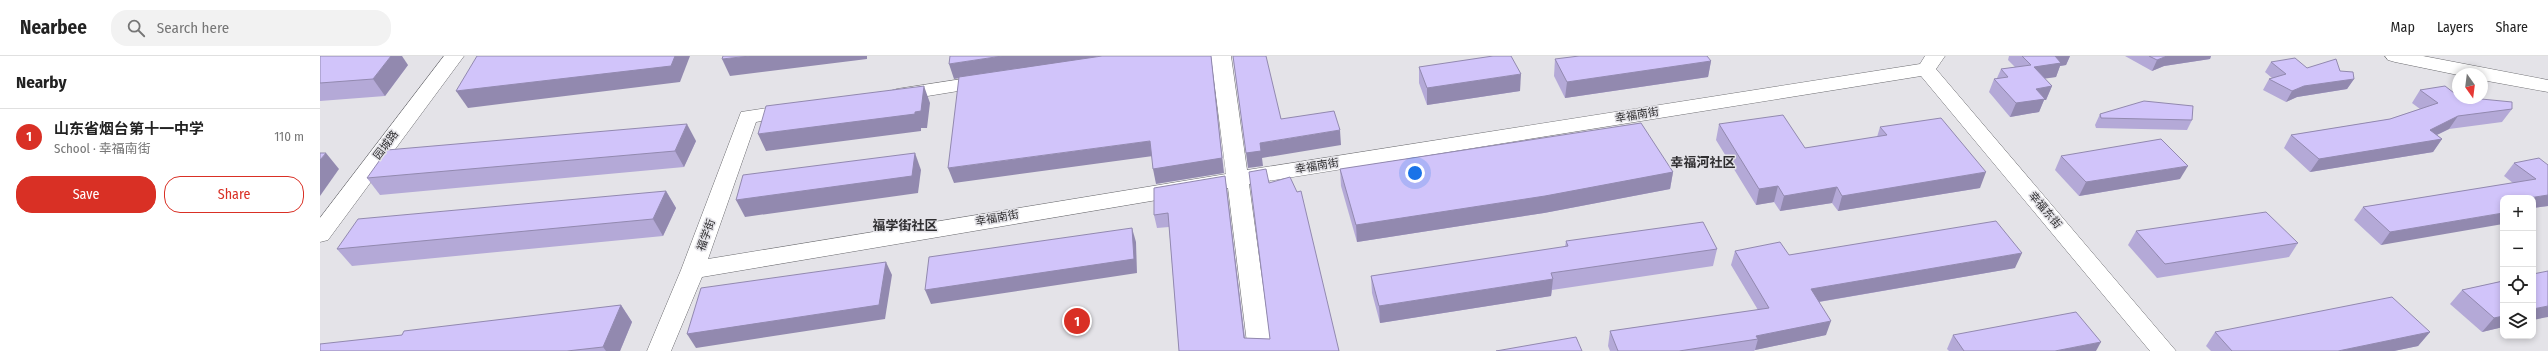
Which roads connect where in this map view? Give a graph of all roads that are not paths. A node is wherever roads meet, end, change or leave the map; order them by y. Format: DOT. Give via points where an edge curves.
graph roads {
  1 [pos="454,56"];
  2 [pos="1221,56"];
  3 [pos="2395,56"];
  4 [pos="1930,63"];
  5 [pos="2453,68"];
  6 [pos="2488,75"];
  7 [pos="1005,79"];
  8 [pos="2548,86"];
  9 [pos="880,97"];
  10 [pos="810,108"];
  11 [pos="320,234"];
  12 [pos="693,270"];
  13 [pos="659,351"];
  14 [pos="1260,351"];
  15 [pos="2164,351"];
  1 -- 11 [label="street, 园城路"];
  2 -- 14 [label="street"];
  3 -- 5 [label="street"];
  4 -- 12 [label="street, 幸福南街"];
  4 -- 15 [label="street, 幸福东街"];
  6 -- 8 [label="street"];
  7 -- 9 [label="street"];
  10 -- 12 [label="street, 福学街" via="748,117"];
  12 -- 13 [label="street, 福学街"];
}
